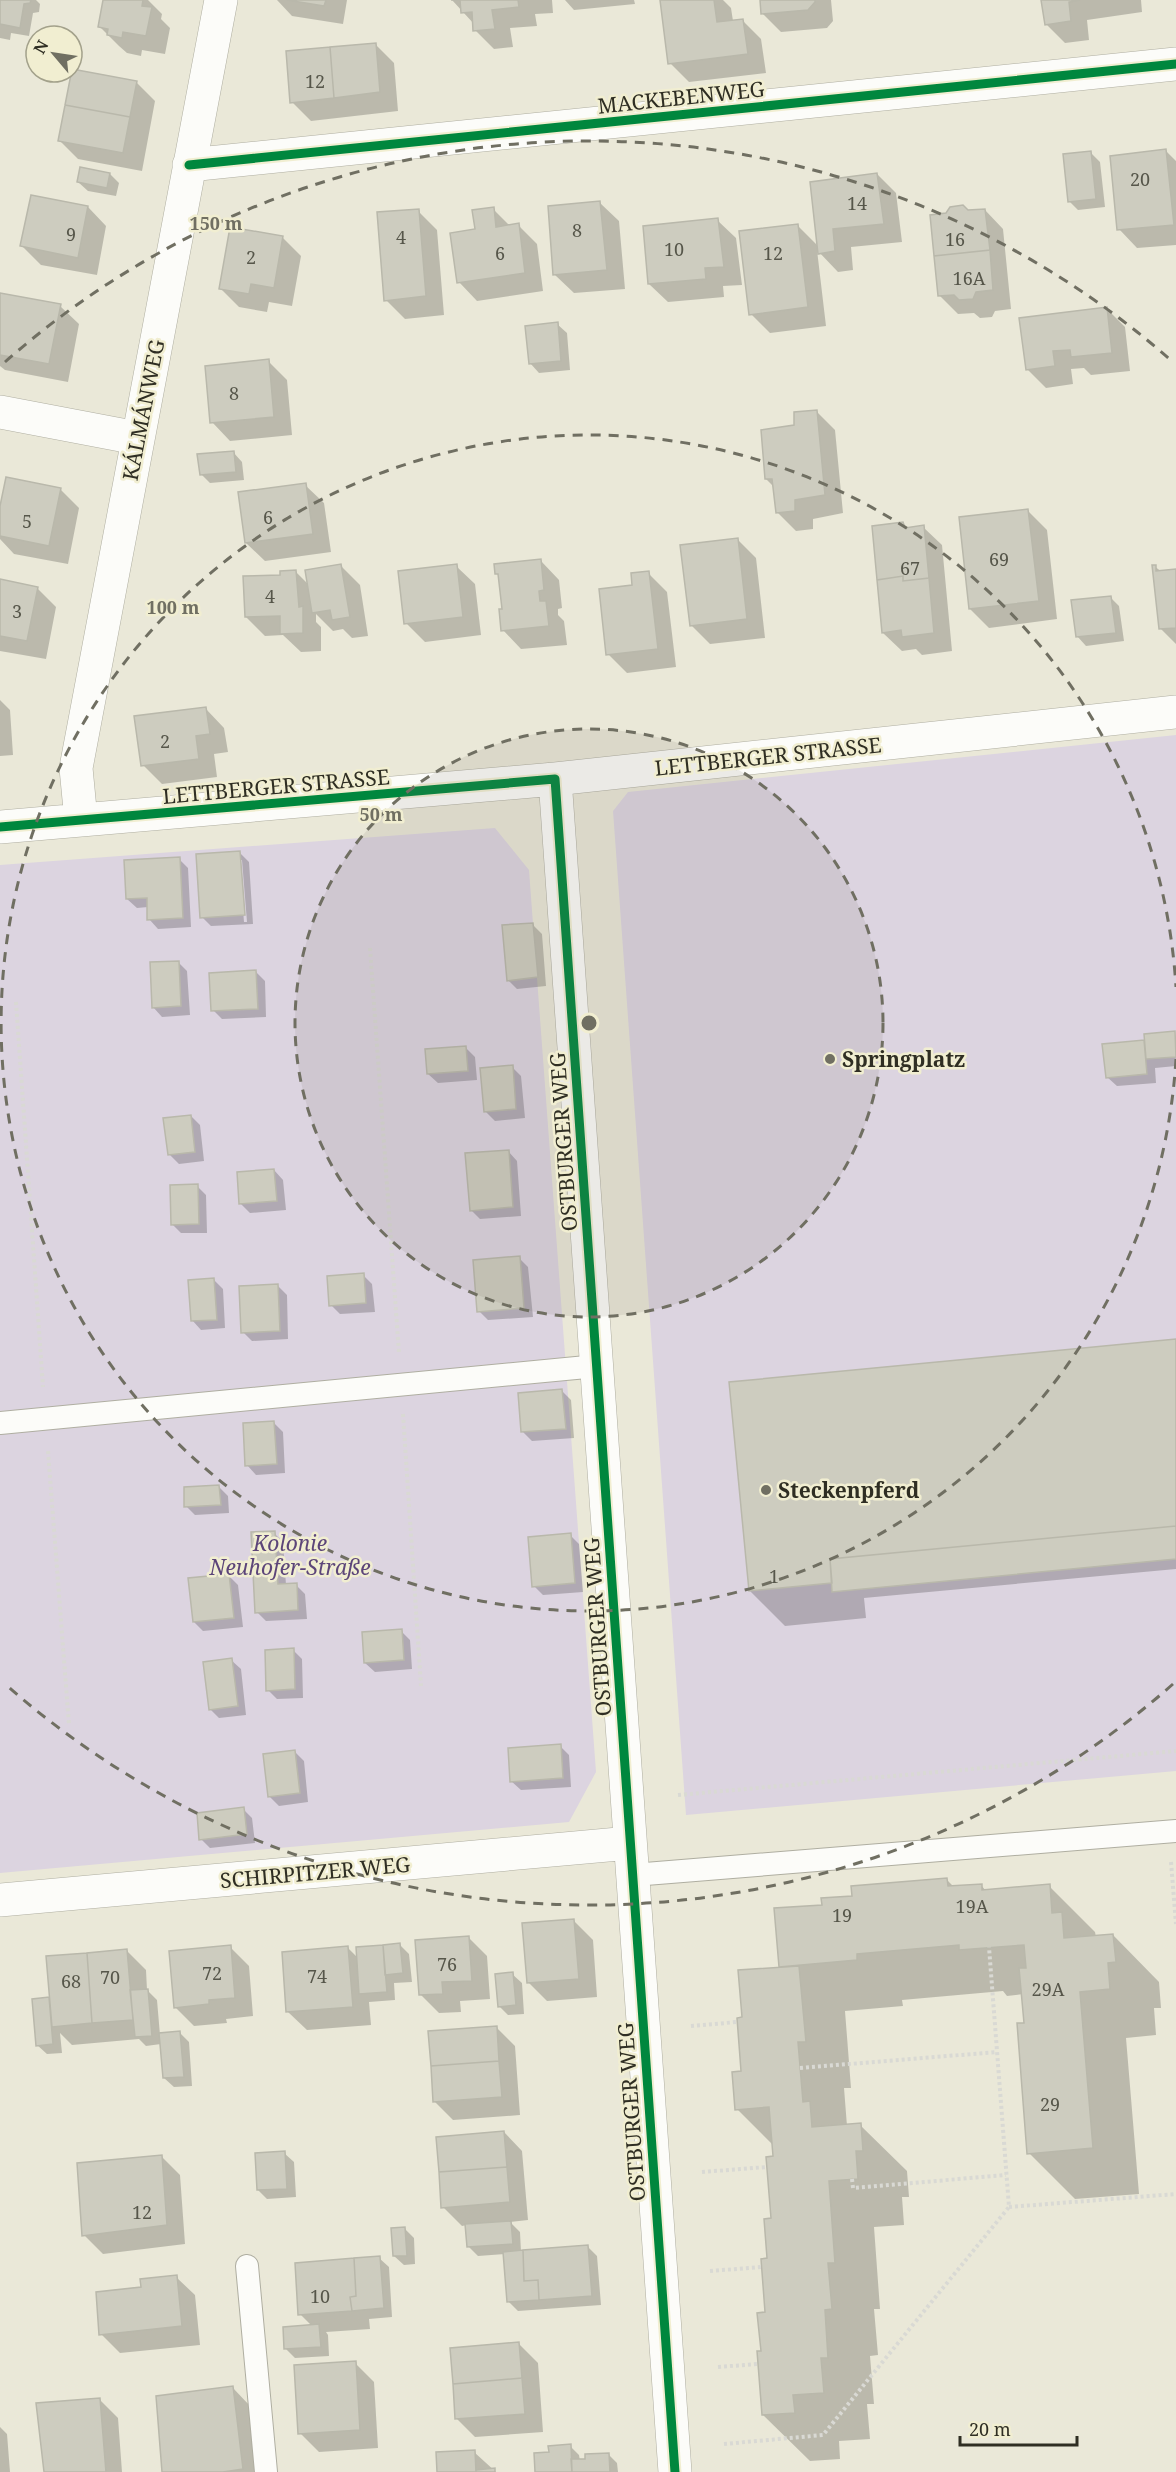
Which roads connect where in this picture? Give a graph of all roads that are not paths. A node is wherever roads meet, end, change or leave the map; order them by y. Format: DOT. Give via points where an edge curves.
graph roads {
  1 [pos="221,0"];
  2 [pos="1176,64"];
  3 [pos="189,165"];
  4 [pos="0,412"];
  5 [pos="137,438"];
  6 [pos="1176,712"];
  7 [pos="555,779"];
  8 [pos="81,820"];
  9 [pos="0,827"];
  10 [pos="597,1366"];
  11 [pos="0,1424"];
  12 [pos="1172,1831"];
  13 [pos="630,1843"];
  14 [pos="633,1875"];
  15 [pos="0,1900"];
  16 [pos="248,2266"];
  17 [pos="266,2472"];
  18 [pos="675,2472"];
  1 -- 3 [label="street, KÁLMÁNWEG"];
  2 -- 3 [label="street, MACKEBENWEG"];
  3 -- 5 [label="street, KÁLMÁNWEG"];
  4 -- 5 [label="street"];
  5 -- 8 [label="street, KÁLMÁNWEG" via="76,768"];
  6 -- 7 [label="street, LETTBERGER STRASSE"];
  7 -- 8 [label="street, LETTBERGER STRASSE"];
  7 -- 10 [label="street, OSTBURGER WEG"];
  8 -- 9 [label="street, LETTBERGER STRASSE"];
  10 -- 11 [label="lane"];
  10 -- 13 [label="street, OSTBURGER WEG"];
  12 -- 14 [label="lane"];
  13 -- 14 [label="street, OSTBURGER WEG"];
  13 -- 15 [label="street, SCHIRPITZER WEG"];
  14 -- 18 [label="street, OSTBURGER WEG"];
  16 -- 17 [label="lane"];
}
